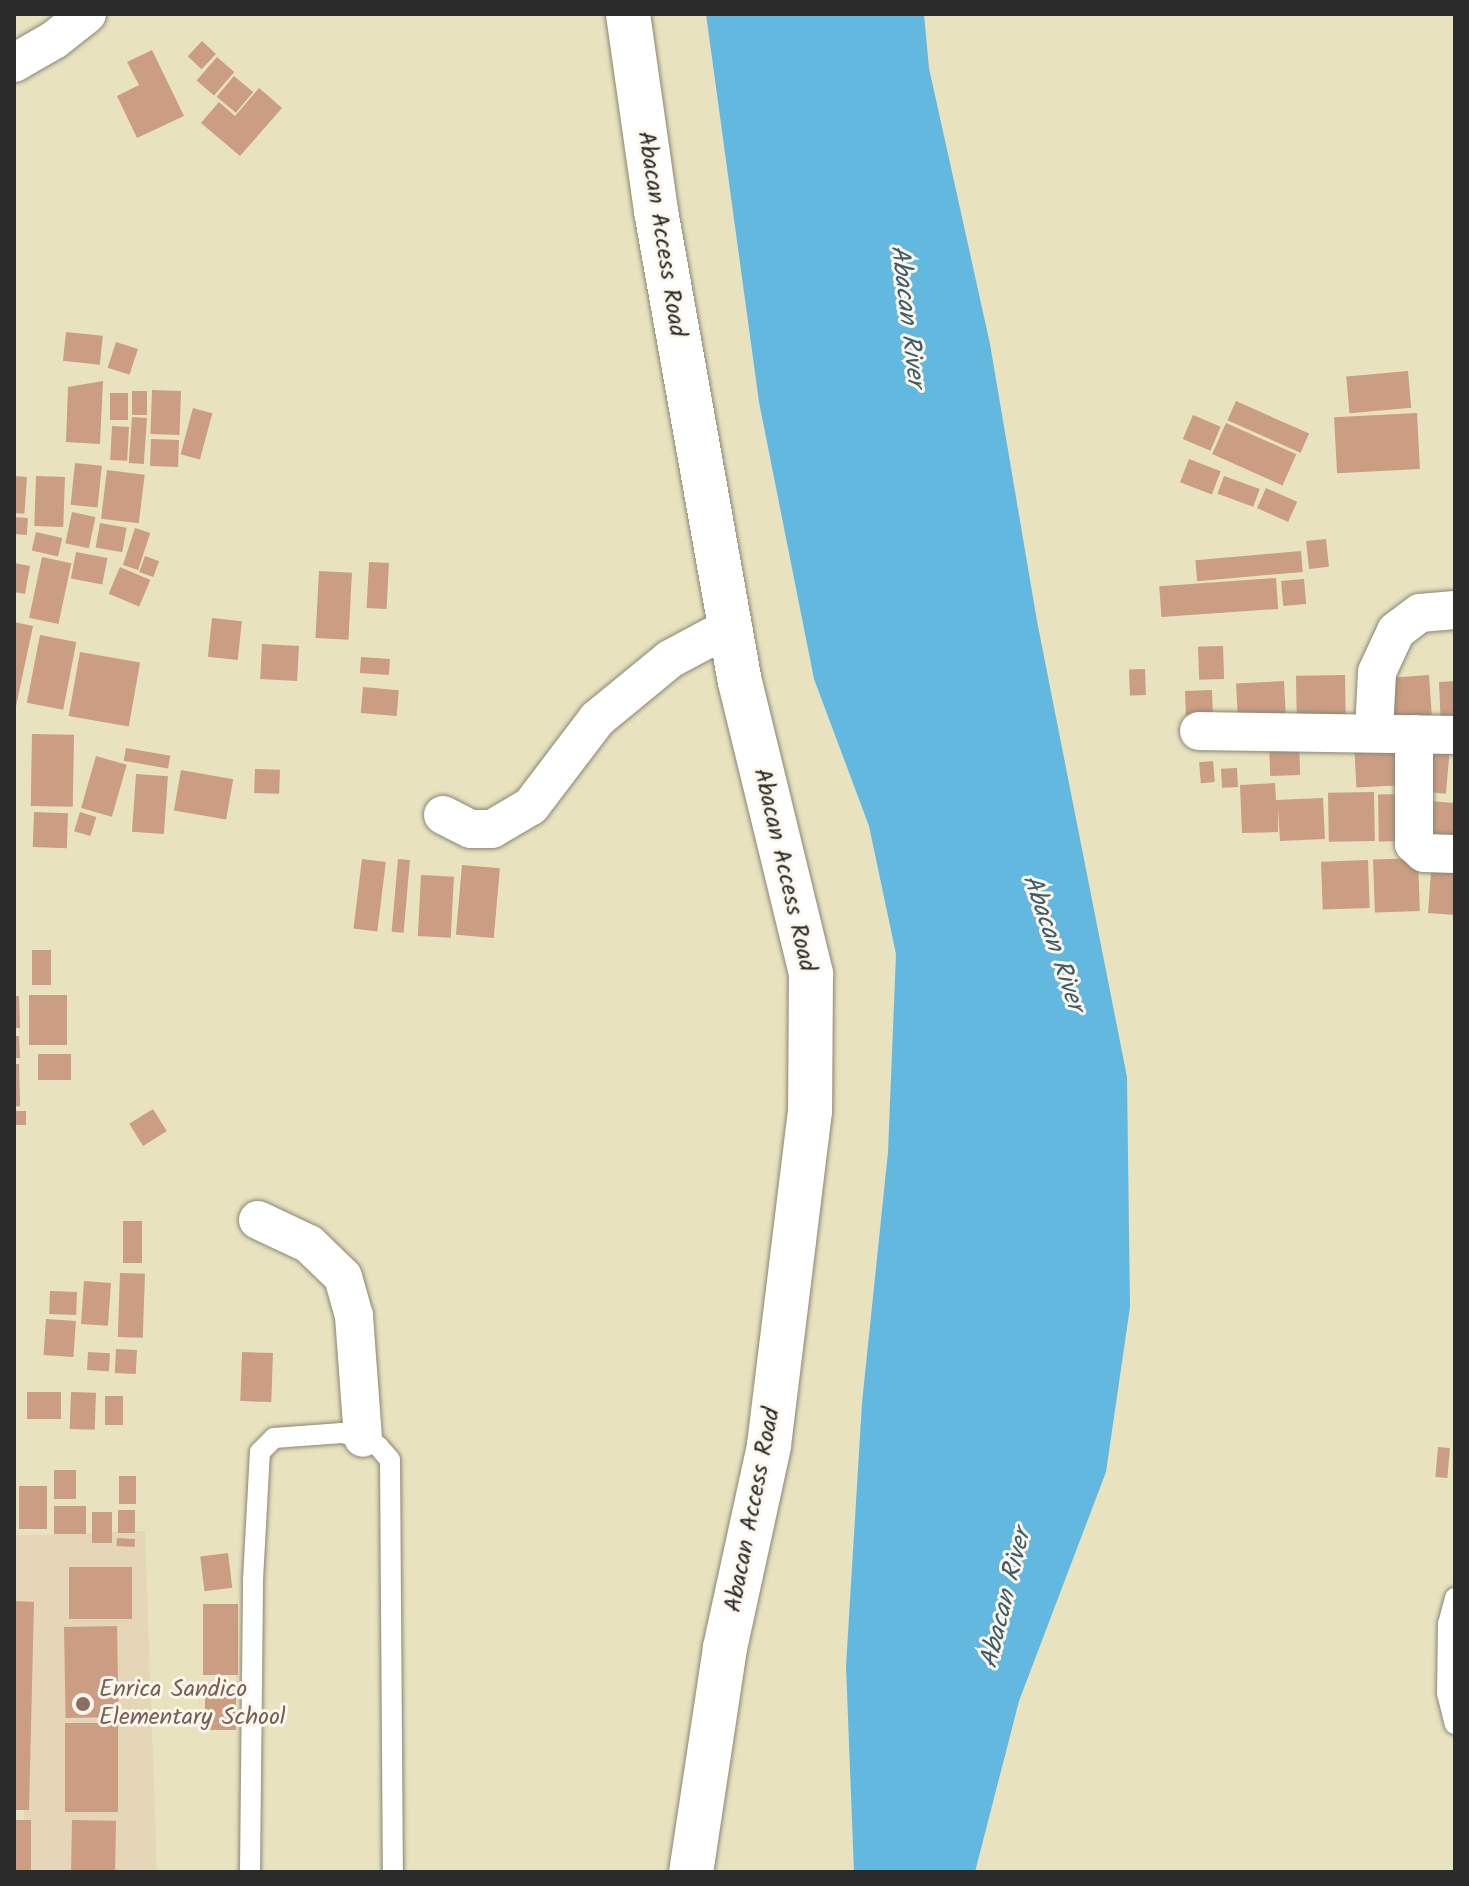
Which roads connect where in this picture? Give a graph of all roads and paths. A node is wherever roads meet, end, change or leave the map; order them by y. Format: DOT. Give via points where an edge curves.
graph roads {
  1 [pos="87,14"];
  2 [pos="628,14"];
  3 [pos="14,63"];
  4 [pos="1455,610"];
  5 [pos="730,627"];
  6 [pos="1199,731"];
  7 [pos="1374,732"];
  8 [pos="1414,734"];
  9 [pos="1455,735"];
  10 [pos="443,815"];
  11 [pos="1455,854"];
  12 [pos="258,1220"];
  13 [pos="363,1438"];
  14 [pos="1455,1598"];
  15 [pos="1455,1724"];
  16 [pos="250,1872"];
  17 [pos="393,1872"];
  18 [pos="691,1872"];
  1 -- 3 [label="street"];
  2 -- 5 [label="street, Abacan Access Road" via="656,211"];
  4 -- 7 [label="street" via="1420,613 1396,631 1377,672"];
  5 -- 10 [label="street" via="670,659 597,719 531,806 492,829 471,829"];
  5 -- 18 [label="street, Abacan Access Road" via="811,974 813,1039 810,1111 769,1446 725,1648"];
  6 -- 7 [label="street"];
  7 -- 8 [label="street"];
  8 -- 9 [label="street"];
  8 -- 11 [label="street" via="1414,844 1424,853"];
  12 -- 13 [label="street" via="309,1244 343,1277 354,1316"];
  13 -- 16 [label="lane" via="342,1433 274,1438 260,1452"];
  13 -- 17 [label="lane" via="390,1460 392,1480"];
  14 -- 15 [label="lane" via="1448,1624 1447,1693"];
}
